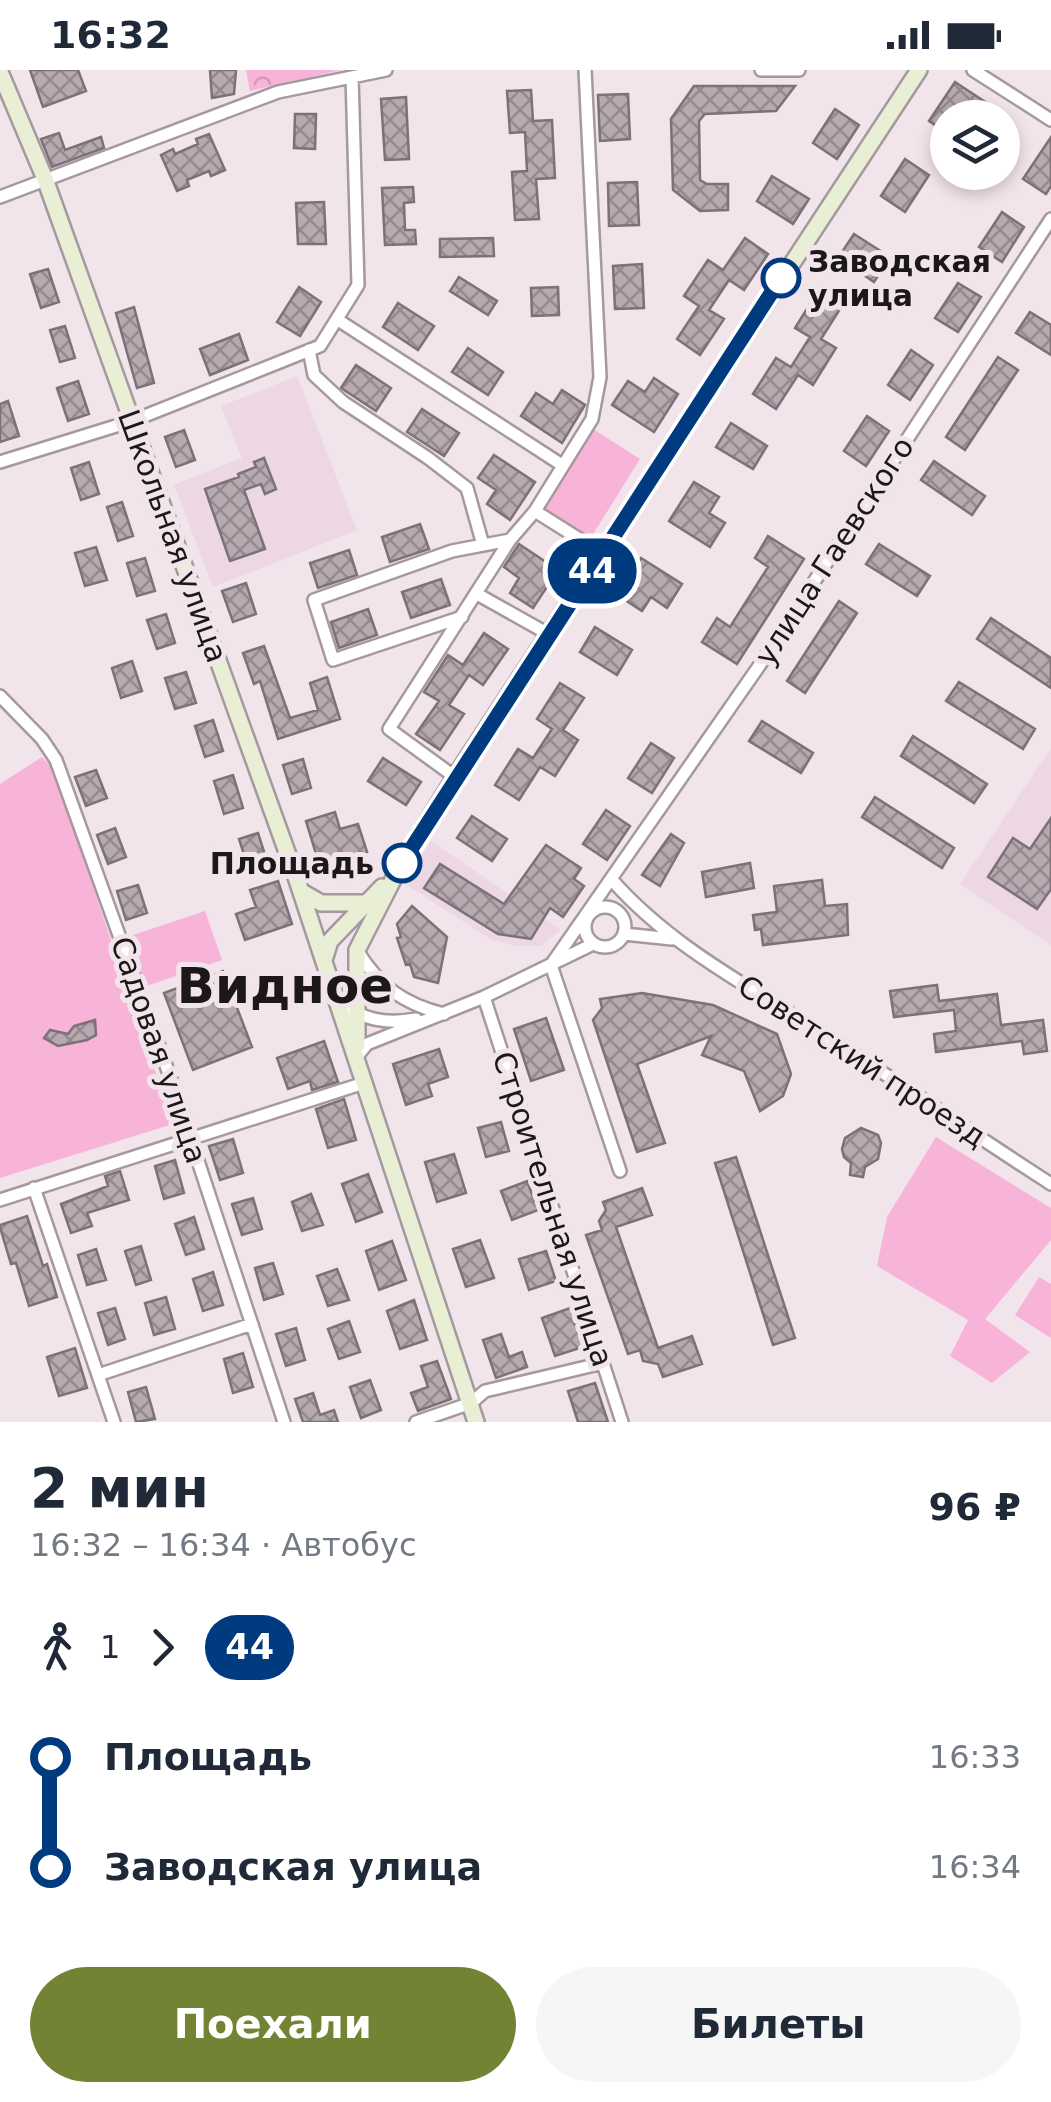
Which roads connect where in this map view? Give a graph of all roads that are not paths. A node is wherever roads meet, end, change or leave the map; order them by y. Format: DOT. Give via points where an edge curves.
graph roads {
  1 [pos="386,70"];
  2 [pos="586,70"];
  3 [pos="761,70"];
  4 [pos="799,70"];
  5 [pos="918,70"];
  6 [pos="974,70"];
  7 [pos="0,72"];
  8 [pos="352,77"];
  9 [pos="1051,120"];
  10 [pos="44,178"];
  11 [pos="0,197"];
  12 [pos="1051,219"];
  13 [pos="338,320"];
  14 [pos="310,350"];
  15 [pos="132,421"];
  16 [pos="0,462"];
  17 [pos="562,466"];
  18 [pos="535,511"];
  19 [pos="510,540"];
  20 [pos="483,545"];
  21 [pos="602,554"];
  22 [pos="477,594"];
  23 [pos="462,617"];
  24 [pos="550,635"];
  25 [pos="0,696"];
  26 [pos="455,777"];
  27 [pos="398,870"];
  28 [pos="612,880"];
  29 [pos="302,892"];
  30 [pos="367,903"];
  31 [pos="634,906"];
  32 [pos="612,908"];
  33 [pos="589,914"];
  34 [pos="338,934"];
  35 [pos="624,934"];
  36 [pos="672,939"];
  37 [pos="593,944"];
  38 [pos="357,956"];
  39 [pos="324,960"];
  40 [pos="552,966"];
  41 [pos="484,997"];
  42 [pos="336,1001"];
  43 [pos="444,1014"];
  44 [pos="357,1015"];
  45 [pos="356,1059"];
  46 [pos="364,1083"];
  47 [pos="192,1139"];
  48 [pos="620,1171"];
  49 [pos="1051,1184"];
  50 [pos="34,1188"];
  51 [pos="0,1200"];
  52 [pos="252,1324"];
  53 [pos="603,1364"];
  54 [pos="98,1374"];
  55 [pos="470,1404"];
  56 [pos="114,1422"];
  57 [pos="284,1422"];
  58 [pos="416,1422"];
  59 [pos="476,1422"];
  60 [pos="622,1422"];
  1 -- 8 [label="street"];
  2 -- 17 [label="street" via="600,378 592,419"];
  3 -- 4 [label="street"];
  5 -- 21 [label="street"];
  6 -- 9 [label="street"];
  7 -- 10 [label="street, Школьная улица"];
  8 -- 10 [label="street" via="278,92"];
  8 -- 13 [label="street" via="358,286"];
  10 -- 11 [label="street"];
  10 -- 15 [label="street, Школьная улица"];
  12 -- 28 [label="street, улица Гаевского"];
  13 -- 14 [label="street"];
  13 -- 17 [label="street"];
  14 -- 15 [label="street"];
  14 -- 20 [label="street" via="314,375 343,402 467,488"];
  15 -- 16 [label="street"];
  15 -- 29 [label="street, Школьная улица"];
  17 -- 18 [label="street"];
  18 -- 19 [label="street"];
  18 -- 21 [label="street"];
  19 -- 20 [label="street"];
  19 -- 22 [label="street"];
  20 -- 23 [label="street" via="314,600 333,660"];
  21 -- 24 [label="street"];
  22 -- 23 [label="street"];
  22 -- 24 [label="street"];
  23 -- 26 [label="street" via="389,730"];
  24 -- 26 [label="street"];
  25 -- 47 [label="street, Садовая улица" via="56,760"];
  26 -- 27 [label="street"];
  27 -- 30 [label="street"];
  27 -- 38 [label="street"];
  28 -- 31 [label="street, Советский проезд"];
  28 -- 32 [label="street"];
  28 -- 33 [label="street, улица Гаевского"];
  29 -- 30 [label="street" via="322,904"];
  29 -- 34 [label="street"];
  29 -- 39 [label="street, Школьная улица"];
  30 -- 34 [label="street"];
  31 -- 32 [label="street"];
  31 -- 36 [label="street, Советский проезд"];
  32 -- 33 [label="street"];
  32 -- 35 [label="street" via="622,916"];
  33 -- 37 [label="street" via="586,936"];
  33 -- 40 [label="street, улица Гаевского"];
  34 -- 38 [label="street"];
  34 -- 39 [label="street"];
  35 -- 36 [label="street, Советский проезд"];
  35 -- 37 [label="street" via="612,946"];
  36 -- 49 [label="street, Советский проезд"];
  37 -- 40 [label="street"];
  38 -- 39 [label="street" via="349,970 339,972"];
  38 -- 43 [label="street" via="393,995"];
  38 -- 44 [label="street"];
  39 -- 42 [label="street, Школьная улица"];
  40 -- 41 [label="street"];
  40 -- 48 [label="street"];
  41 -- 43 [label="street"];
  41 -- 53 [label="street, Строительная улица"];
  42 -- 44 [label="street"];
  42 -- 45 [label="street, Школьная улица"];
  43 -- 44 [label="street" via="397,1022"];
  43 -- 45 [label="street" via="367,1044"];
  44 -- 45 [label="street"];
  45 -- 46 [label="street"];
  46 -- 47 [label="street"];
  46 -- 55 [label="street"];
  47 -- 50 [label="street"];
  47 -- 52 [label="street, Садовая улица"];
  50 -- 51 [label="street"];
  50 -- 54 [label="street"];
  52 -- 54 [label="street"];
  52 -- 57 [label="street, Садовая улица"];
  53 -- 55 [label="street" via="485,1391"];
  53 -- 60 [label="street, Строительная улица"];
  54 -- 56 [label="street"];
  55 -- 58 [label="street"];
  55 -- 59 [label="street"];
}
